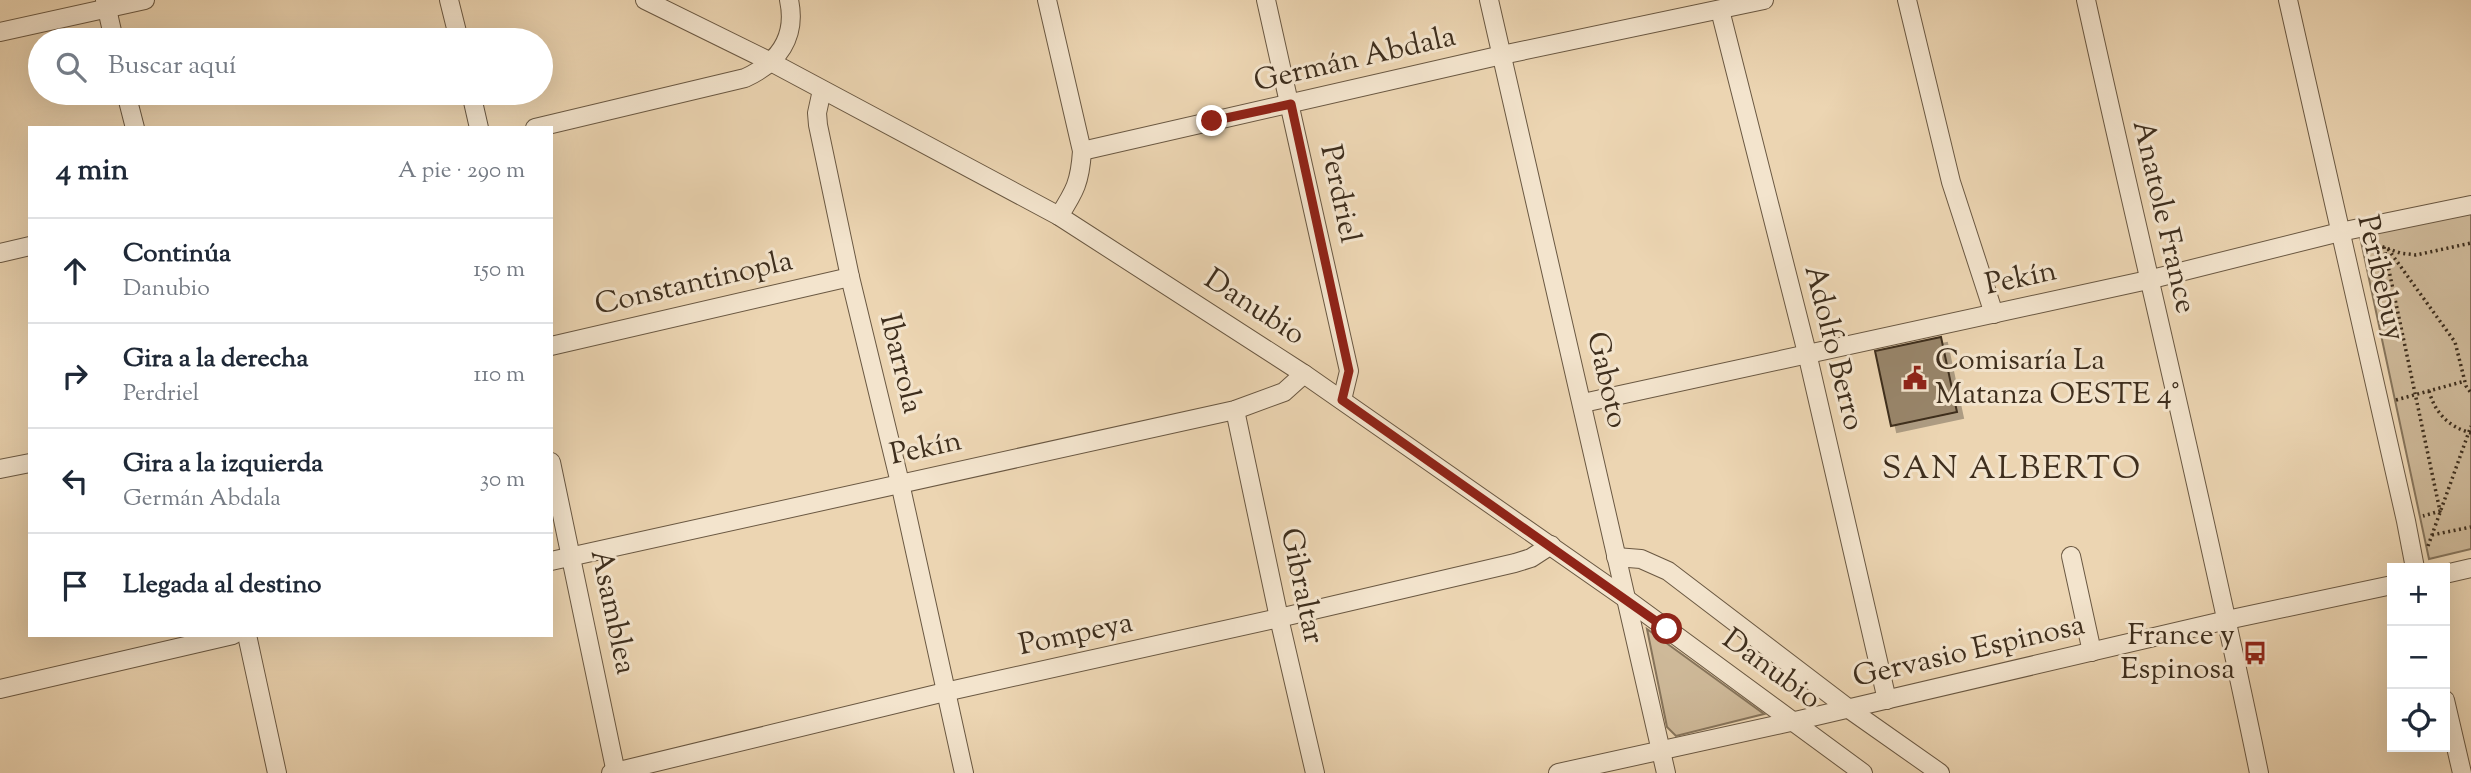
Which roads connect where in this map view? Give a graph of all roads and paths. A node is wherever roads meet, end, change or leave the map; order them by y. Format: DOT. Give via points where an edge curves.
graph roads {
  1 [pos="145,0"];
  2 [pos="449,0"];
  3 [pos="645,0"];
  4 [pos="789,0"];
  5 [pos="1047,0"];
  6 [pos="1266,0"];
  7 [pos="1489,0"];
  8 [pos="1764,0"];
  9 [pos="1907,0"];
  10 [pos="2086,0"];
  11 [pos="2288,0"];
  12 [pos="106,4"];
  13 [pos="1720,10"];
  14 [pos="111,28"];
  15 [pos="456,28"];
  16 [pos="0,32"];
  17 [pos="1502,55"];
  18 [pos="771,62"];
  19 [pos="822,90"];
  20 [pos="1291,104"];
  21 [pos="129,105"];
  22 [pos="474,105"];
  23 [pos="134,126"];
  24 [pos="479,126"];
  25 [pos="543,126"];
  26 [pos="1082,151"];
  27 [pos="2471,205"];
  28 [pos="1059,216"];
  29 [pos="2340,232"];
  30 [pos="2471,243"];
  31 [pos="28,246"];
  32 [pos="2386,248"];
  33 [pos="0,253"];
  34 [pos="850,277"];
  35 [pos="2148,279"];
  36 [pos="1994,314"];
  37 [pos="553,346"];
  38 [pos="1807,353"];
  39 [pos="1304,374"];
  40 [pos="2465,382"];
  41 [pos="2428,391"];
  42 [pos="2471,393"];
  43 [pos="2415,395"];
  44 [pos="1342,400"];
  45 [pos="1583,402"];
  46 [pos="2380,404"];
  47 [pos="1235,410"];
  48 [pos="2471,426"];
  49 [pos="2470,433"];
  50 [pos="28,463"];
  51 [pos="0,469"];
  52 [pos="553,471"];
  53 [pos="900,484"];
  54 [pos="2440,511"];
  55 [pos="2471,527"];
  56 [pos="2432,536"];
  57 [pos="1550,545"];
  58 [pos="572,556"];
  59 [pos="2071,556"];
  60 [pos="1616,557"];
  61 [pos="553,561"];
  62 [pos="2419,563"];
  63 [pos="2471,568"];
  64 [pos="2450,573"];
  65 [pos="2387,586"];
  66 [pos="1625,598"];
  67 [pos="1279,618"];
  68 [pos="2227,620"];
  69 [pos="224,637"];
  70 [pos="247,637"];
  71 [pos="2092,652"];
  72 [pos="0,688"];
  73 [pos="945,692"];
  74 [pos="1887,700"];
  75 [pos="1849,709"];
  76 [pos="2450,721"];
  77 [pos="1795,722"];
  78 [pos="1661,750"];
  79 [pos="277,773"];
  80 [pos="615,773"];
  81 [pos="964,773"];
  82 [pos="1315,773"];
  83 [pos="1558,773"];
  84 [pos="1666,773"];
  85 [pos="1863,773"];
  86 [pos="1940,773"];
  87 [pos="2259,773"];
  88 [pos="2462,773"];
  1 -- 12 [label="street"];
  2 -- 15 [label="street"];
  3 -- 18 [label="street, Danubio"];
  4 -- 18 [label="street" via="790,31 785,46"];
  5 -- 26 [label="street"];
  6 -- 20 [label="street, Perdriel"];
  7 -- 17 [label="street, Gaboto"];
  8 -- 13 [label="street, Germán Abdala"];
  9 -- 36 [label="street" via="1951,182"];
  10 -- 35 [label="street, Anatole France"];
  11 -- 29 [label="street, Peribebuy"];
  12 -- 14 [label="street"];
  12 -- 16 [label="street"];
  13 -- 17 [label="street, Germán Abdala"];
  13 -- 38 [label="street, Adolfo Berro"];
  17 -- 20 [label="street, Germán Abdala"];
  17 -- 45 [label="street, Gaboto"];
  18 -- 19 [label="street, Danubio"];
  18 -- 25 [label="street" via="745,78"];
  19 -- 28 [label="street, Danubio"];
  19 -- 34 [label="street, Ibarrola" via="818,125"];
  20 -- 26 [label="street, Germán Abdala"];
  20 -- 44 [label="street, Perdriel" via="1349,371"];
  21 -- 23 [label="street"];
  22 -- 24 [label="street"];
  26 -- 28 [label="street" via="1081,174"];
  27 -- 29 [label="street, Pekín"];
  28 -- 39 [label="street, Danubio"];
  29 -- 32 [label="path"];
  29 -- 35 [label="street, Pekín"];
  29 -- 46 [label="street, Peribebuy"];
  30 -- 32 [label="path" via="2416,255"];
  31 -- 33 [label="street"];
  32 -- 40 [label="path" via="2455,342"];
  32 -- 43 [label="path"];
  34 -- 37 [label="street, Constantinopla"];
  34 -- 53 [label="street, Ibarrola"];
  35 -- 36 [label="street, Pekín"];
  35 -- 68 [label="street, Anatole France"];
  36 -- 38 [label="street, Pekín"];
  38 -- 45 [label="street, Pekín"];
  38 -- 74 [label="street, Adolfo Berro"];
  39 -- 44 [label="street, Danubio"];
  39 -- 47 [label="street, Pekín" via="1284,392"];
  40 -- 41 [label="path"];
  40 -- 42 [label="path"];
  41 -- 43 [label="path"];
  41 -- 49 [label="path" via="2439,414"];
  43 -- 46 [label="path"];
  43 -- 54 [label="path"];
  44 -- 57 [label="street, Danubio"];
  45 -- 60 [label="street, Gaboto"];
  46 -- 62 [label="street, Peribebuy"];
  47 -- 53 [label="street, Pekín"];
  47 -- 67 [label="street, Gibraltar"];
  48 -- 49 [label="path"];
  49 -- 54 [label="path"];
  50 -- 51 [label="street"];
  52 -- 58 [label="street, Asamblea"];
  53 -- 58 [label="street, Pekín"];
  53 -- 73 [label="street, Ibarrola"];
  54 -- 56 [label="path"];
  55 -- 56 [label="path"];
  56 -- 62 [label="path"];
  57 -- 66 [label="street, Danubio"];
  57 -- 67 [label="street, Pompeya" via="1515,563"];
  58 -- 61 [label="street, Pekín"];
  58 -- 80 [label="street, Asamblea"];
  59 -- 71 [label="street"];
  60 -- 66 [label="street, Gaboto"];
  60 -- 75 [label="street" via="1641,559 1668,571"];
  63 -- 64 [label="street"];
  65 -- 68 [label="street, Gervasio Espinosa"];
  66 -- 77 [label="street, Danubio"];
  66 -- 78 [label="street, Gaboto"];
  67 -- 73 [label="street, Pompeya"];
  67 -- 82 [label="street, Gibraltar"];
  68 -- 71 [label="street, Gervasio Espinosa"];
  68 -- 87 [label="street, Anatole France"];
  69 -- 72 [label="street"];
  70 -- 79 [label="street"];
  71 -- 74 [label="street, Gervasio Espinosa"];
  73 -- 80 [label="street, Pompeya"];
  73 -- 81 [label="street, Ibarrola"];
  74 -- 75 [label="street, Gervasio Espinosa"];
  75 -- 77 [label="street, Gervasio Espinosa"];
  75 -- 86 [label="street"];
  76 -- 88 [label="street"];
  77 -- 78 [label="street, Gervasio Espinosa"];
  77 -- 85 [label="street, Danubio"];
  78 -- 83 [label="street, Gervasio Espinosa"];
  78 -- 84 [label="street, Gaboto"];
}
